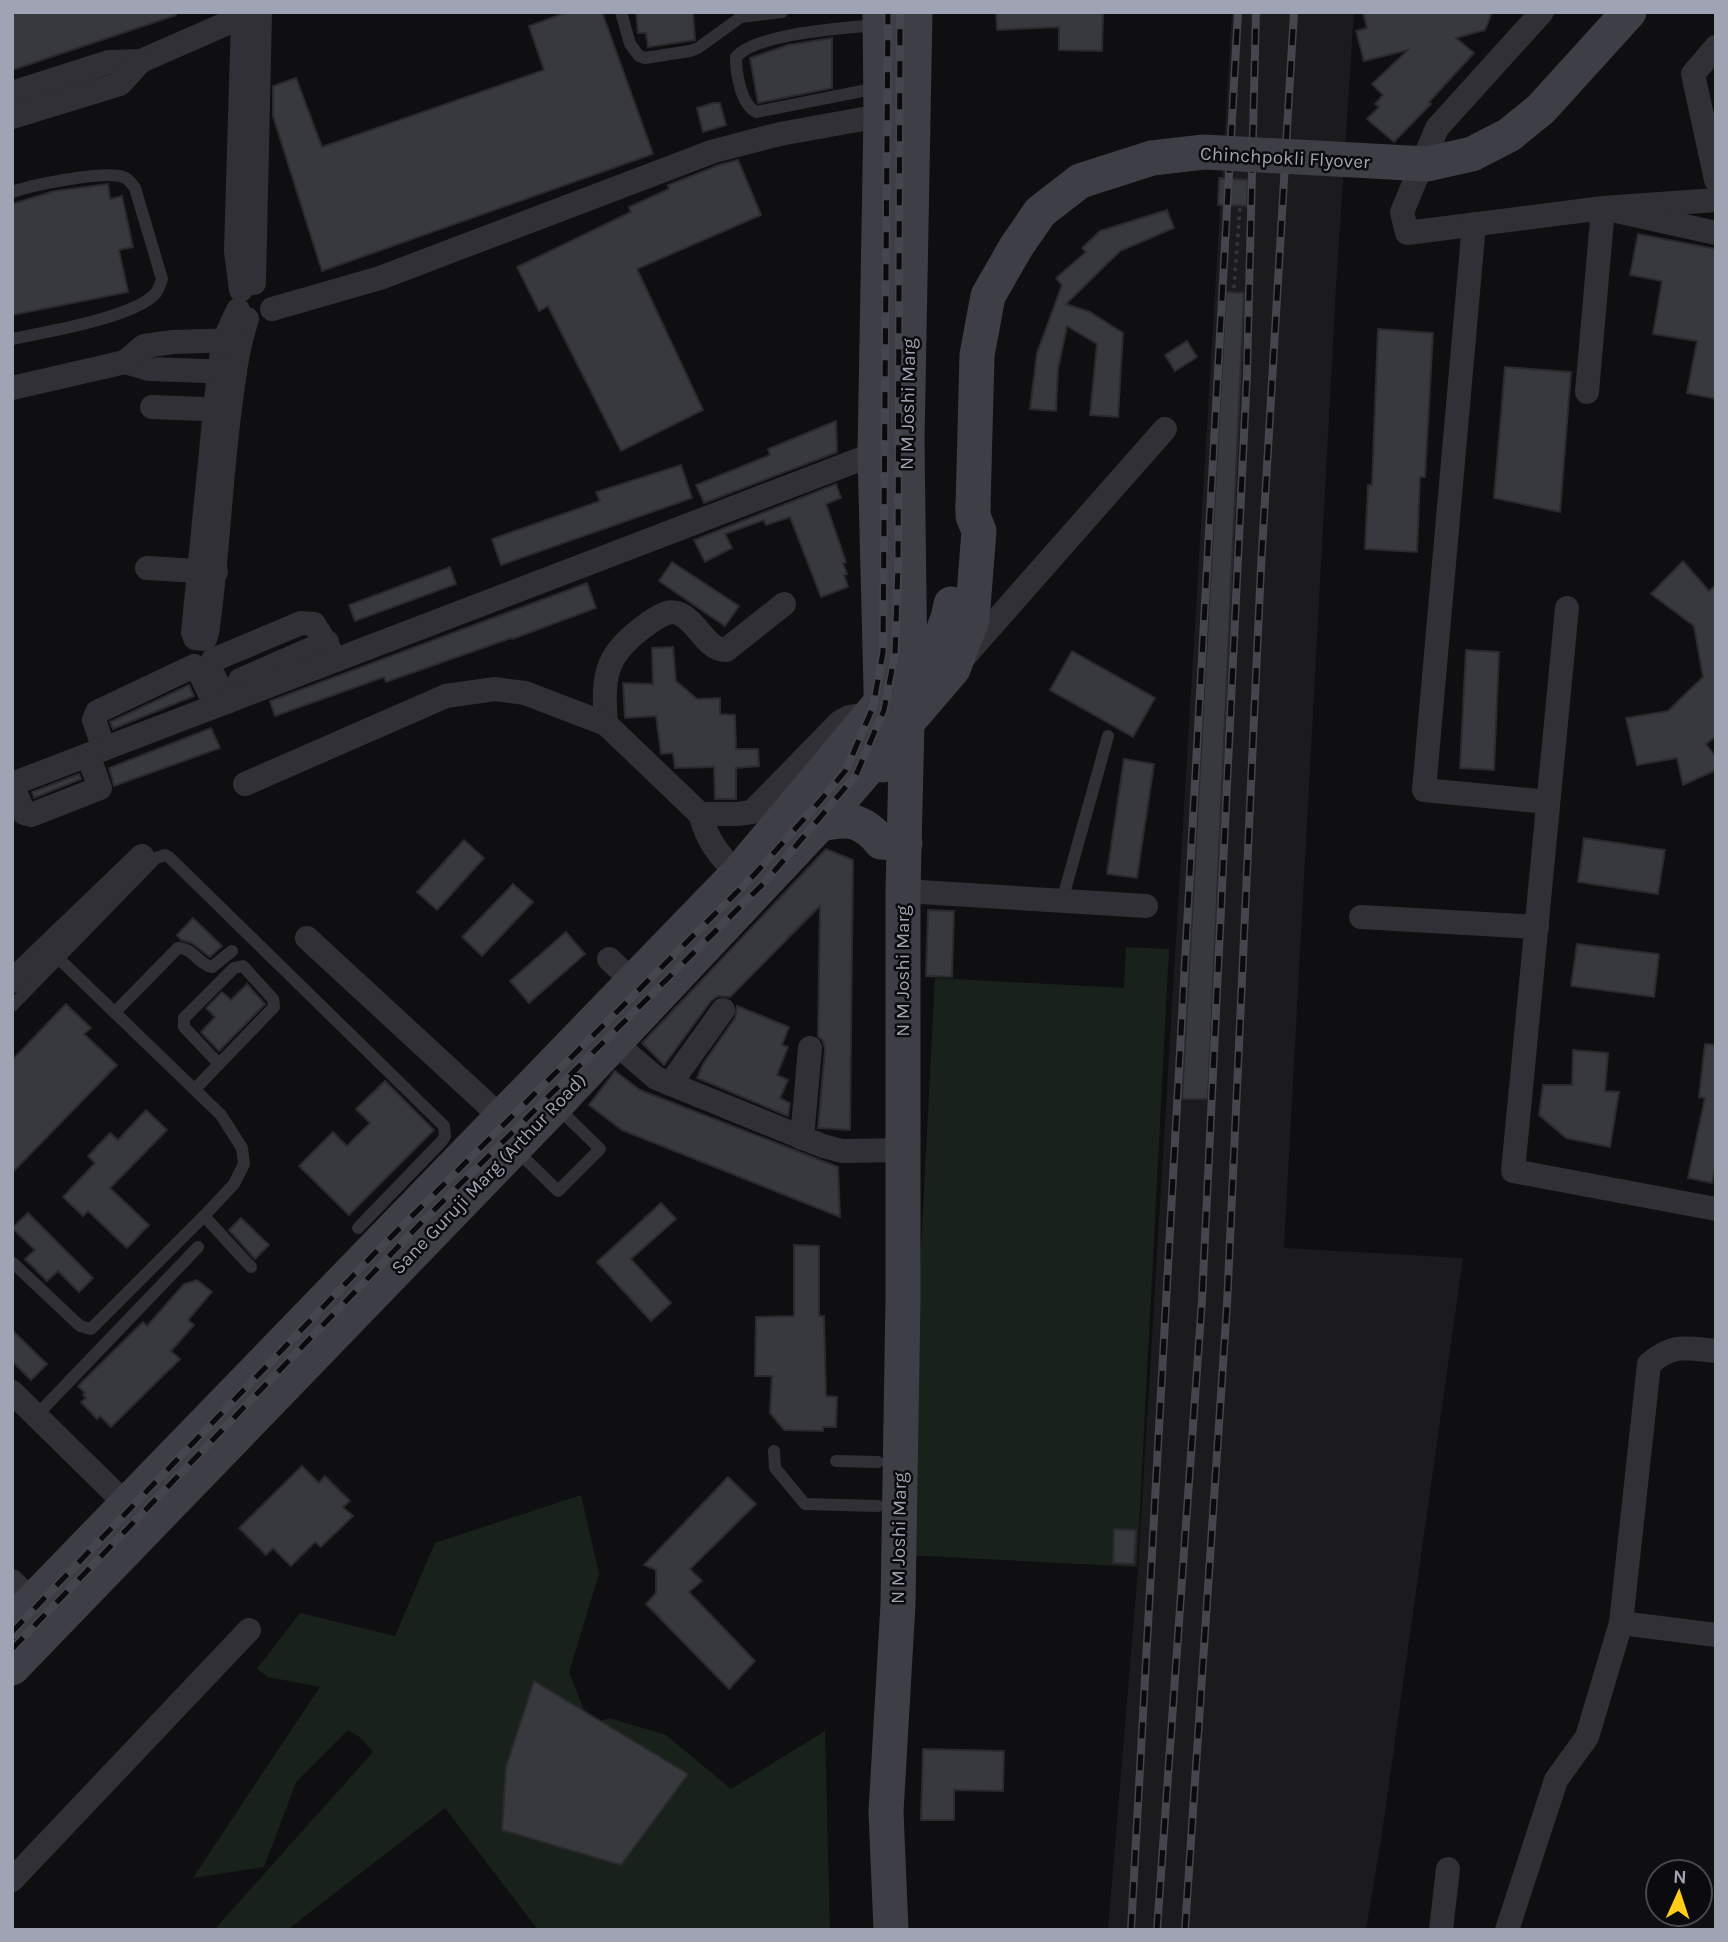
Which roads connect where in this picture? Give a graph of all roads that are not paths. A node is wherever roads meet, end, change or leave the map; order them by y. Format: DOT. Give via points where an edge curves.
graph roads {
  1 [pos="621,12"];
  2 [pos="782,12"];
  3 [pos="915,12"];
  4 [pos="1629,12"];
  5 [pos="252,13"];
  6 [pos="1530,18"];
  7 [pos="880,19"];
  8 [pos="1716,47"];
  9 [pos="141,61"];
  10 [pos="12,93"];
  11 [pos="892,104"];
  12 [pos="12,117"];
  13 [pos="1716,180"];
  14 [pos="12,192"];
  15 [pos="1716,200"];
  16 [pos="1604,208"];
  17 [pos="1474,224"];
  18 [pos="1716,233"];
  19 [pos="241,314"];
  20 [pos="12,339"];
  21 [pos="125,362"];
  22 [pos="227,372"];
  23 [pos="12,388"];
  24 [pos="1587,392"];
  25 [pos="152,407"];
  26 [pos="222,410"];
  27 [pos="1165,429"];
  28 [pos="907,441"];
  29 [pos="875,454"];
  30 [pos="973,511"];
  31 [pos="147,564"];
  32 [pos="908,578"];
  33 [pos="955,580"];
  34 [pos="784,604"];
  35 [pos="1567,608"];
  36 [pos="332,651"];
  37 [pos="945,657"];
  38 [pos="910,677"];
  39 [pos="221,699"];
  40 [pos="887,712"];
  41 [pos="606,724"];
  42 [pos="1108,736"];
  43 [pos="883,748"];
  44 [pos="96,752"];
  45 [pos="12,784"];
  46 [pos="245,784"];
  47 [pos="1548,802"];
  48 [pos="700,814"];
  49 [pos="820,824"];
  50 [pos="893,843"];
  51 [pos="142,856"];
  52 [pos="738,873"];
  53 [pos="903,891"];
  54 [pos="1062,901"];
  55 [pos="1146,906"];
  56 [pos="1361,917"];
  57 [pos="1537,927"];
  58 [pos="307,938"];
  59 [pos="684,948"];
  60 [pos="232,951"];
  61 [pos="53,953"];
  62 [pos="632,980"];
  63 [pos="12,981"];
  64 [pos="12,1006"];
  65 [pos="723,1010"];
  66 [pos="115,1012"];
  67 [pos="614,1042"];
  68 [pos="810,1048"];
  69 [pos="219,1063"];
  70 [pos="670,1084"];
  71 [pos="195,1089"];
  72 [pos="555,1106"];
  73 [pos="802,1138"];
  74 [pos="500,1140"];
  75 [pos="892,1150"];
  76 [pos="1716,1209"];
  77 [pos="204,1216"];
  78 [pos="358,1228"];
  79 [pos="198,1247"];
  80 [pos="12,1262"];
  81 [pos="251,1267"];
  82 [pos="892,1298"];
  83 [pos="1716,1351"];
  84 [pos="12,1392"];
  85 [pos="36,1416"];
  86 [pos="774,1451"];
  87 [pos="836,1461"];
  88 [pos="878,1462"];
  89 [pos="877,1506"];
  90 [pos="137,1516"];
  91 [pos="19,1601"];
  92 [pos="887,1603"];
  93 [pos="1621,1623"];
  94 [pos="249,1630"];
  95 [pos="1716,1634"];
  96 [pos="12,1668"];
  97 [pos="876,1795"];
  98 [pos="1448,1869"];
  99 [pos="12,1880"];
  100 [pos="871,1930"];
  101 [pos="891,1930"];
  102 [pos="1441,1930"];
  103 [pos="1507,1930"];
  1 -- 2 [label="lane" via="630,44 645,58 690,51 741,17"];
  3 -- 11 [label="main road, N M Joshi Marg"];
  4 -- 30 [label="main road, Chinchpokli Flyover, bridge" via="1541,109 1509,135 1472,154 1427,164 1204,152 1152,158 1080,181 1040,212 988,296 977,355"];
  5 -- 9 [label="street"];
  5 -- 19 [label="street" via="236,251"];
  6 -- 17 [label="street" via="1437,128 1402,212 1407,233"];
  7 -- 11 [label="main road, N M Joshi Marg"];
  7 -- 11 [label="lane" via="752,45 736,57 736,65 745,100 756,112"];
  8 -- 13 [label="street" via="1693,74"];
  9 -- 10 [label="street" via="109,62"];
  9 -- 12 [label="street" via="120,84"];
  11 -- 19 [label="street" via="714,151 380,278 272,309 274,297 261,284"];
  11 -- 28 [label="main road, N M Joshi Marg"];
  11 -- 29 [label="main road, N M Joshi Marg"];
  14 -- 20 [label="lane" via="78,178 125,177 135,188 162,279 157,292 143,304 88,323"];
  15 -- 16 [label="street"];
  16 -- 17 [label="street"];
  16 -- 18 [label="street"];
  16 -- 24 [label="street"];
  17 -- 47 [label="street" via="1424,790"];
  19 -- 21 [label="street" via="145,346"];
  19 -- 22 [label="street"];
  21 -- 22 [label="street" via="149,369"];
  21 -- 23 [label="street"];
  22 -- 26 [label="street"];
  25 -- 26 [label="street"];
  26 -- 31 [label="street" via="209,568"];
  27 -- 37 [label="street"];
  28 -- 29 [label="street"];
  28 -- 32 [label="main road, N M Joshi Marg"];
  29 -- 36 [label="street"];
  29 -- 40 [label="main road, N M Joshi Marg" via="876,556"];
  30 -- 33 [label="main road" via="963,527"];
  30 -- 37 [label="main road, Chinchpokli Flyover" via="979,531 972,621"];
  32 -- 33 [label="main road" via="912,586 927,593 949,588"];
  32 -- 38 [label="main road, N M Joshi Marg"];
  33 -- 37 [label="main road"];
  34 -- 41 [label="street" via="726,650 716,648 678,613 664,613 618,650 604,694"];
  35 -- 47 [label="street"];
  36 -- 39 [label="street"];
  36 -- 39 [label="street" via="314,624 307,622 213,660 210,669"];
  37 -- 38 [label="main road, Sane Guruji Marg (Arthur Road)"];
  37 -- 40 [label="main road, Sane Guruji Marg (Arthur Road)"];
  38 -- 40 [label="main road, Sane Guruji Marg (Arthur Road)"];
  39 -- 44 [label="street"];
  39 -- 44 [label="street" via="198,668 189,667 96,713"];
  40 -- 43 [label="main road, N M Joshi Marg"];
  40 -- 48 [label="street" via="840,722 752,812"];
  40 -- 50 [label="main road, N M Joshi Marg"];
  40 -- 52 [label="main road, Sane Guruji Marg (Arthur Road)"];
  41 -- 46 [label="street" via="525,693 495,690 446,696"];
  41 -- 48 [label="street"];
  42 -- 54 [label="lane"];
  43 -- 49 [label="main road, Sane Guruji Marg (Arthur Road)"];
  43 -- 50 [label="main road, N M Joshi Marg"];
  44 -- 45 [label="street"];
  44 -- 45 [label="street" via="100,788 32,816 24,813"];
  47 -- 57 [label="street"];
  48 -- 52 [label="street" via="713,848"];
  49 -- 50 [label="main road" via="838,820 860,823"];
  49 -- 59 [label="main road, Sane Guruji Marg (Arthur Road)"];
  50 -- 53 [label="main road, N M Joshi Marg"];
  50 -- 75 [label="main road, N M Joshi Marg"];
  51 -- 61 [label="street"];
  52 -- 59 [label="main road, Sane Guruji Marg (Arthur Road)"];
  53 -- 54 [label="street"];
  53 -- 75 [label="main road, N M Joshi Marg"];
  54 -- 55 [label="street"];
  56 -- 57 [label="street"];
  57 -- 76 [label="street" via="1513,1171"];
  58 -- 74 [label="street"];
  59 -- 62 [label="main road, Sane Guruji Marg (Arthur Road)"];
  60 -- 66 [label="lane" via="207,967 186,948 178,948"];
  61 -- 63 [label="street"];
  61 -- 64 [label="lane"];
  61 -- 66 [label="lane"];
  61 -- 78 [label="lane" via="156,858 169,857 443,1126 442,1141"];
  62 -- 67 [label="main road, Sane Guruji Marg (Arthur Road)"];
  62 -- 74 [label="main road, Sane Guruji Marg (Arthur Road)"];
  65 -- 70 [label="street"];
  66 -- 71 [label="lane"];
  67 -- 70 [label="street" via="656,1078"];
  67 -- 72 [label="main road, Sane Guruji Marg (Arthur Road)"];
  68 -- 73 [label="street"];
  69 -- 69 [label="lane" via="184,1027 184,1018 234,968 243,967 273,999 274,1007"];
  69 -- 71 [label="lane"];
  70 -- 73 [label="street"];
  71 -- 77 [label="lane" via="221,1115 242,1148 244,1164 234,1184"];
  72 -- 74 [label="main road, Sane Guruji Marg (Arthur Road)"];
  72 -- 74 [label="lane" via="600,1149 558,1191"];
  73 -- 75 [label="street" via="842,1151"];
  74 -- 90 [label="main road, Sane Guruji Marg (Arthur Road)"];
  75 -- 82 [label="main road, N M Joshi Marg"];
  77 -- 80 [label="lane" via="91,1329 80,1326"];
  77 -- 81 [label="lane"];
  79 -- 85 [label="lane"];
  82 -- 88 [label="main road, N M Joshi Marg"];
  82 -- 92 [label="main road, N M Joshi Marg"];
  83 -- 93 [label="street" via="1680,1348 1662,1353 1648,1364"];
  84 -- 85 [label="street"];
  85 -- 90 [label="street"];
  86 -- 89 [label="lane" via="779,1476 805,1504"];
  87 -- 88 [label="lane"];
  88 -- 89 [label="main road, N M Joshi Marg"];
  89 -- 92 [label="main road, N M Joshi Marg"];
  90 -- 91 [label="main road, Sane Guruji Marg (Arthur Road)"];
  90 -- 96 [label="main road, Sane Guruji Marg (Arthur Road)"];
  92 -- 97 [label="main road, N M Joshi Marg"];
  93 -- 95 [label="street"];
  93 -- 103 [label="street" via="1587,1737 1556,1780"];
  94 -- 99 [label="street"];
  97 -- 100 [label="main road, N M Joshi Marg"];
  97 -- 101 [label="main road, N M Joshi Marg"];
  98 -- 102 [label="street"];
}
